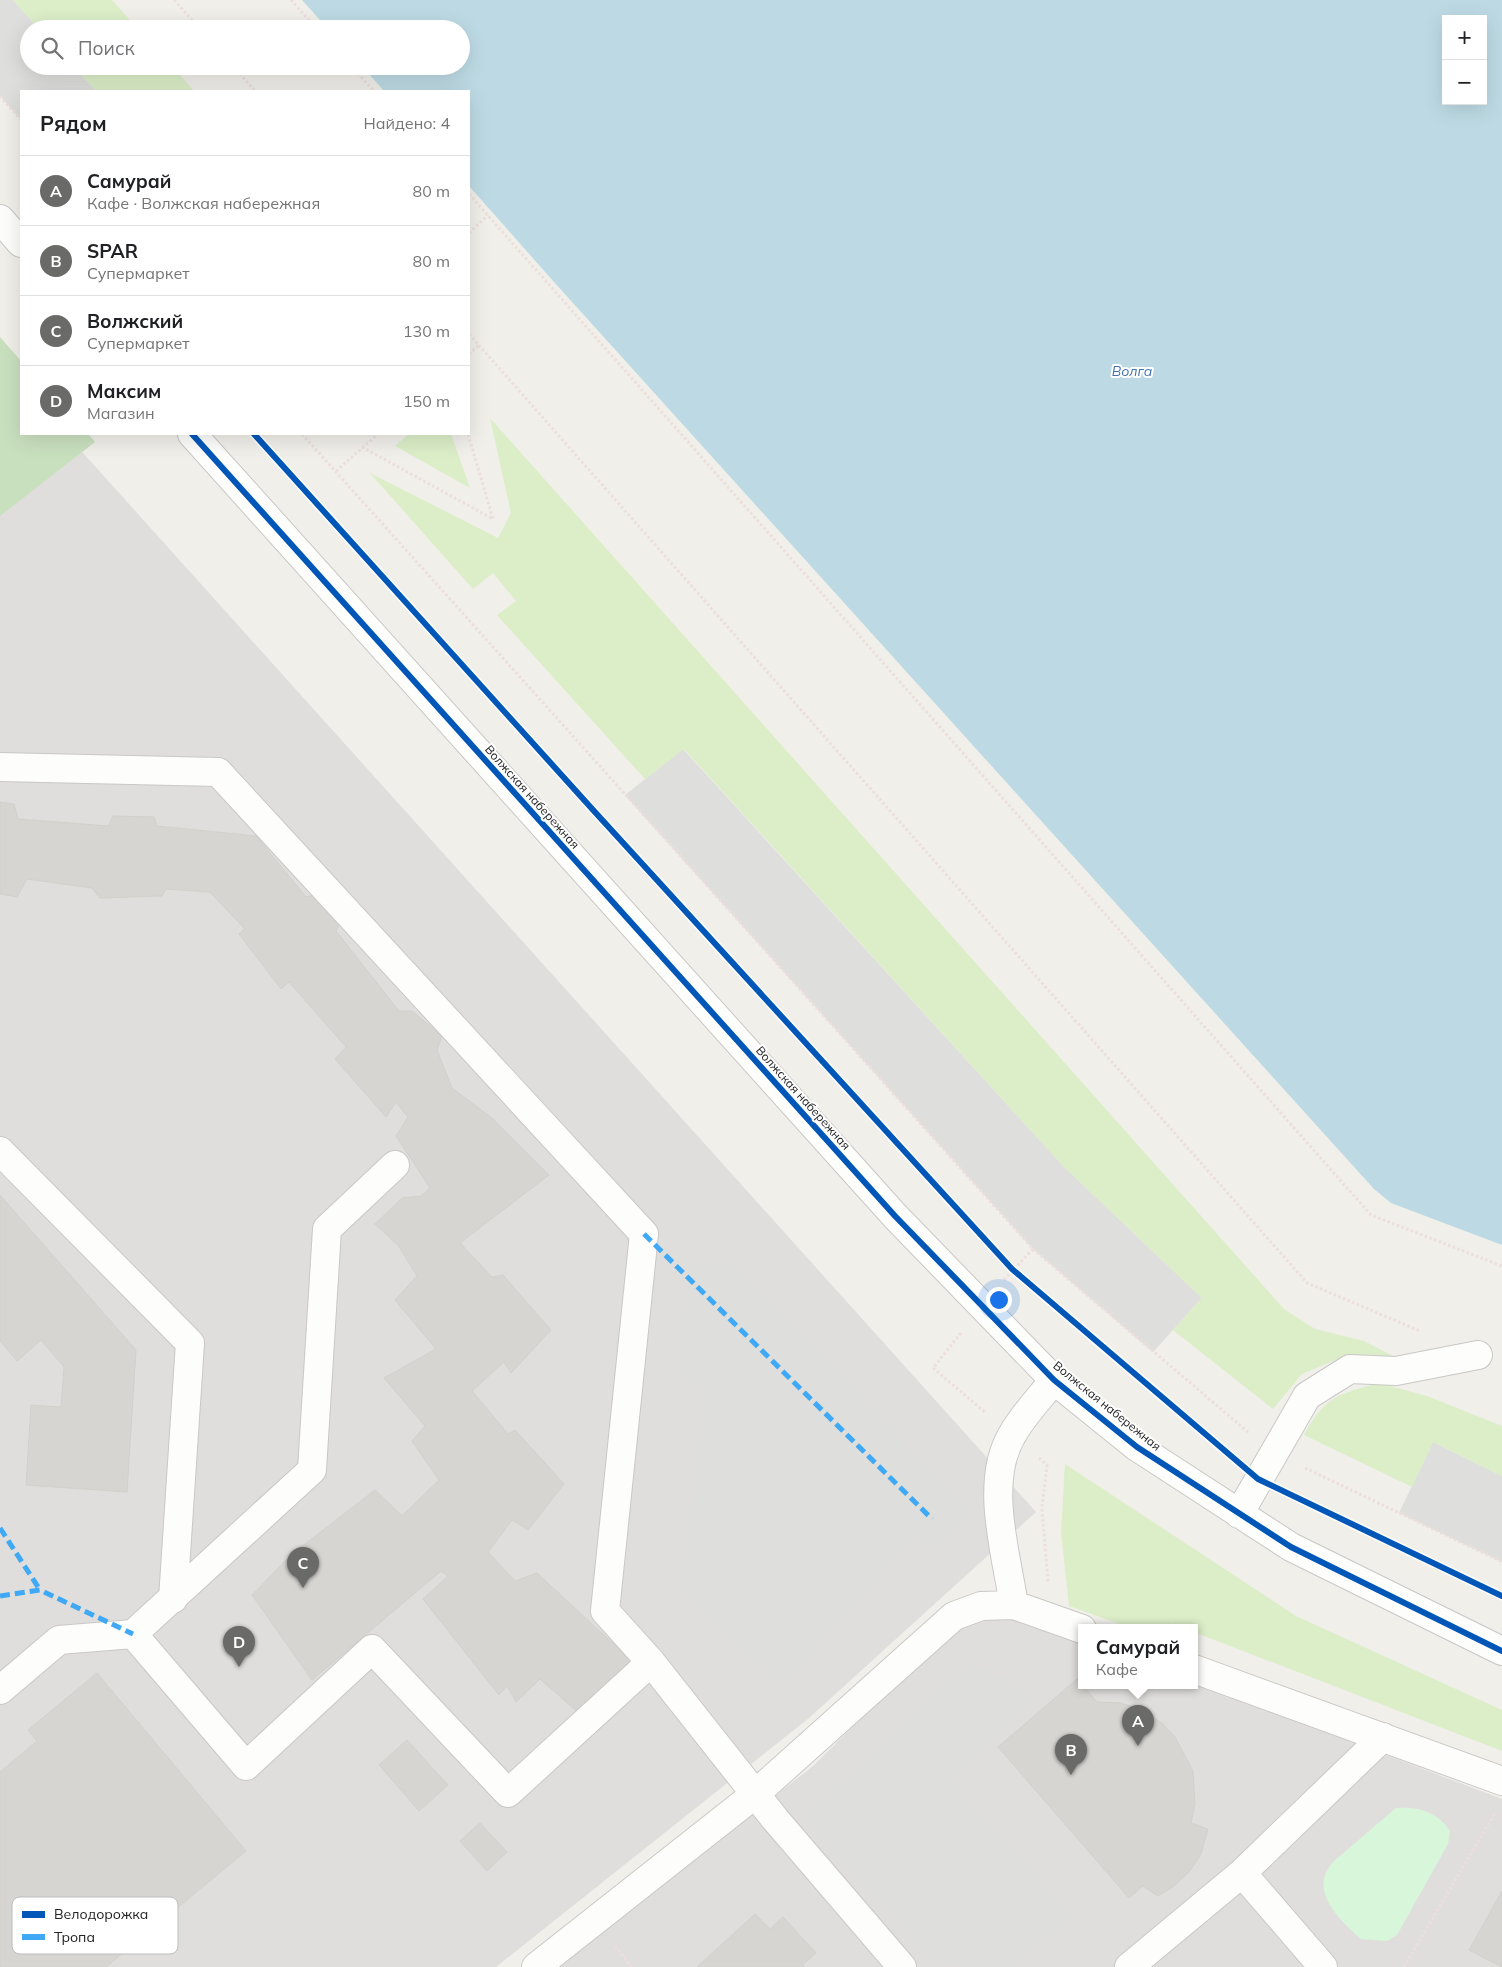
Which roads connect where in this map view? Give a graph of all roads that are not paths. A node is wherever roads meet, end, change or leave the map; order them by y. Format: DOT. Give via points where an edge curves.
graph roads {
  1 [pos="0,219"];
  2 [pos="20,242"];
  3 [pos="193,435"];
  4 [pos="0,767"];
  5 [pos="0,1151"];
  6 [pos="395,1165"];
  7 [pos="1478,1356"];
  8 [pos="1054,1380"];
  9 [pos="1238,1514"];
  10 [pos="173,1599"];
  11 [pos="1014,1605"];
  12 [pos="1078,1629"];
  13 [pos="133,1634"];
  14 [pos="1502,1650"];
  15 [pos="652,1662"];
  16 [pos="1198,1671"];
  17 [pos="0,1690"];
  18 [pos="1384,1737"];
  19 [pos="1502,1780"];
  20 [pos="754,1795"];
  21 [pos="1242,1872"];
  22 [pos="536,1967"];
  23 [pos="902,1967"];
  24 [pos="1129,1967"];
  25 [pos="1323,1967"];
  1 -- 2 [label="street"];
  3 -- 8 [label="street, Волжская набережная" via="888,1208"];
  4 -- 15 [label="street" via="218,772 644,1234 605,1611"];
  5 -- 10 [label="street" via="190,1343"];
  6 -- 10 [label="street" via="327,1228 312,1470"];
  7 -- 9 [label="street" via="1396,1371 1350,1369 1307,1396"];
  8 -- 9 [label="street, Волжская набережная" via="1138,1447"];
  8 -- 11 [label="street" via="1012,1435 1002,1457 997,1493"];
  9 -- 14 [label="street, Волжская набережная" via="1291,1547"];
  10 -- 13 [label="street"];
  11 -- 12 [label="street"];
  11 -- 20 [label="street" via="981,1606 954,1616"];
  13 -- 15 [label="street" via="246,1766 372,1649 508,1793"];
  13 -- 17 [label="street" via="59,1640"];
  15 -- 20 [label="street"];
  16 -- 18 [label="street"];
  18 -- 19 [label="street"];
  18 -- 21 [label="street"];
  20 -- 22 [label="street"];
  20 -- 23 [label="street"];
  21 -- 24 [label="street"];
  21 -- 25 [label="street"];
}
